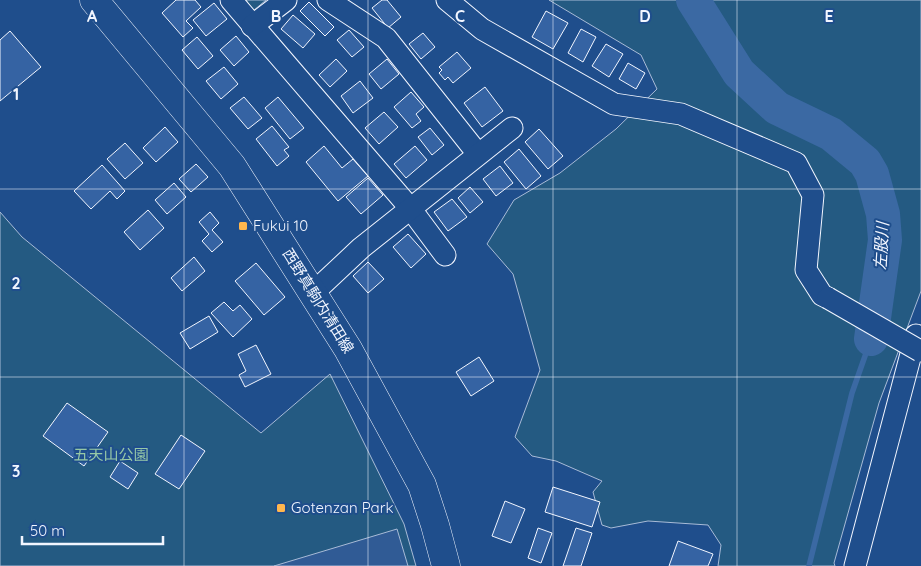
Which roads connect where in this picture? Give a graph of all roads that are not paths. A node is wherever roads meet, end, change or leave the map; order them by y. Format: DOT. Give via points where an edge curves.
graph roads {
  1 [pos="231,0"];
  2 [pos="286,0"];
  3 [pos="328,0"];
  4 [pos="447,0"];
  5 [pos="101,8"];
  6 [pos="252,26"];
  7 [pos="512,128"];
  8 [pos="478,154"];
  9 [pos="410,208"];
  10 [pos="445,255"];
  11 [pos="313,293"];
  12 [pos="918,343"];
  13 [pos="446,566"];
  14 [pos="855,566"];
  1 -- 6 [label="street"];
  2 -- 6 [label="street"];
  3 -- 8 [label="street" via="386,38"];
  4 -- 12 [label="street, bridge" via="482,29 614,104 681,114 796,163 813,195 806,270 822,295"];
  5 -- 11 [label="main road, 西野真駒内清田線" via="232,166"];
  6 -- 9 [label="street"];
  7 -- 8 [label="street"];
  8 -- 9 [label="street"];
  9 -- 10 [label="street"];
  9 -- 11 [label="street"];
  11 -- 13 [label="main road, 西野真駒内清田線" via="348,349 422,485"];
  12 -- 14 [label="street"];
}
